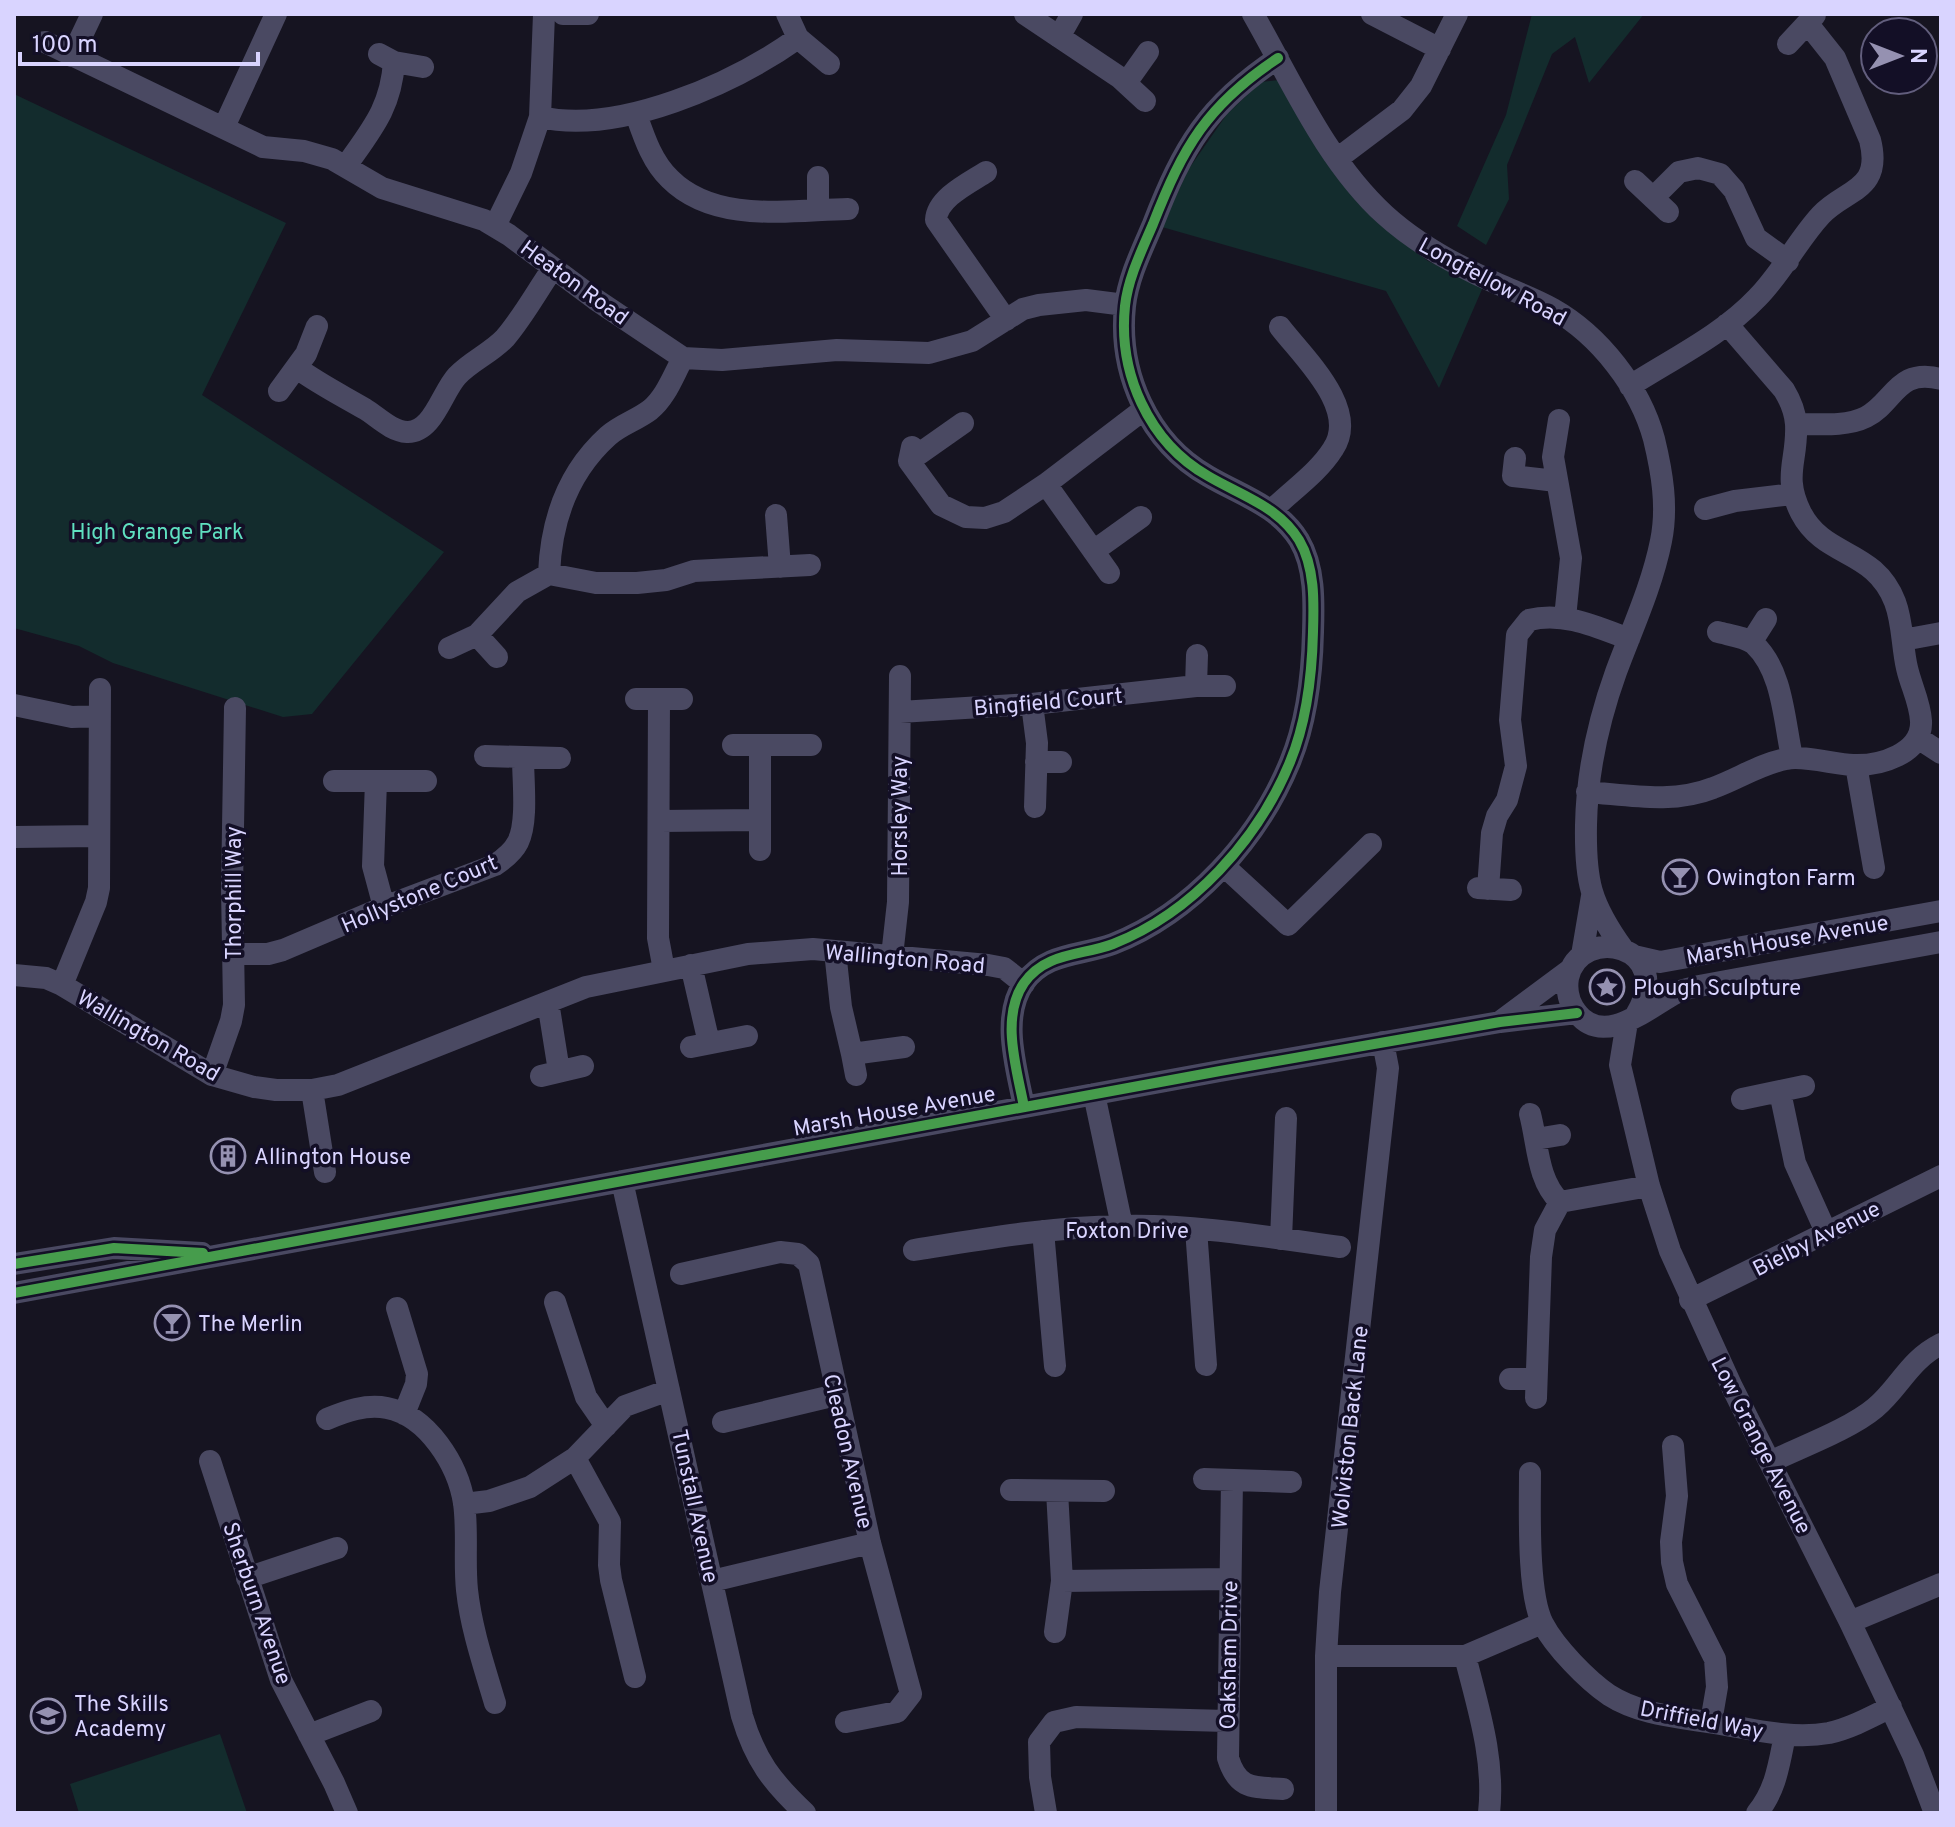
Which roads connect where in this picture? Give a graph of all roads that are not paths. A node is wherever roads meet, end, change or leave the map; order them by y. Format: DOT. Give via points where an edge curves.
graph roads {
  1 [pos="92,14"];
  2 [pos="276,14"];
  3 [pos="544,14"];
  4 [pos="563,14"];
  5 [pos="588,14"];
  6 [pos="787,14"];
  7 [pos="1025,14"];
  8 [pos="1072,14"];
  9 [pos="1253,14"];
  10 [pos="1372,14"];
  11 [pos="1457,14"];
  12 [pos="1812,19"];
  13 [pos="1059,37"];
  14 [pos="798,38"];
  15 [pos="45,42"];
  16 [pos="1788,44"];
  17 [pos="1440,49"];
  18 [pos="1148,52"];
  19 [pos="72,56"];
  20 [pos="1278,58"];
  21 [pos="829,64"];
  22 [pos="423,67"];
  23 [pos="1126,83"];
  24 [pos="1145,101"];
  25 [pos="636,114"];
  26 [pos="540,117"];
  27 [pos="224,127"];
  28 [pos="1337,159"];
  29 [pos="346,166"];
  30 [pos="986,172"];
  31 [pos="818,177"];
  32 [pos="1635,181"];
  33 [pos="818,209"];
  34 [pos="848,209"];
  35 [pos="495,226"];
  36 [pos="1788,261"];
  37 [pos="553,268"];
  38 [pos="1125,305"];
  39 [pos="1006,320"];
  40 [pos="1727,324"];
  41 [pos="317,326"];
  42 [pos="1280,327"];
  43 [pos="1941,356"];
  44 [pos="683,358"];
  45 [pos="297,368"];
  46 [pos="1939,379"];
  47 [pos="1630,386"];
  48 [pos="279,391"];
  49 [pos="1143,410"];
  50 [pos="1559,420"];
  51 [pos="963,423"];
  52 [pos="1796,424"];
  53 [pos="1515,458"];
  54 [pos="1556,481"];
  55 [pos="1046,484"];
  56 [pos="1792,494"];
  57 [pos="1705,509"];
  58 [pos="1272,510"];
  59 [pos="776,515"];
  60 [pos="1141,517"];
  61 [pos="1095,550"];
  62 [pos="810,565"];
  63 [pos="780,567"];
  64 [pos="1109,573"];
  65 [pos="549,574"];
  66 [pos="1565,618"];
  67 [pos="1766,619"];
  68 [pos="1718,632"];
  69 [pos="1941,633"];
  70 [pos="477,635"];
  71 [pos="1629,639"];
  72 [pos="1903,640"];
  73 [pos="1752,641"];
  74 [pos="449,648"];
  75 [pos="1197,655"];
  76 [pos="497,657"];
  77 [pos="900,676"];
  78 [pos="1196,686"];
  79 [pos="1225,686"];
  80 [pos="100,689"];
  81 [pos="682,699"];
  82 [pos="1032,704"];
  83 [pos="14,705"];
  84 [pos="235,708"];
  85 [pos="900,712"];
  86 [pos="99,716"];
  87 [pos="1918,738"];
  88 [pos="733,745"];
  89 [pos="760,745"];
  90 [pos="811,745"];
  91 [pos="1941,753"];
  92 [pos="485,756"];
  93 [pos="1792,757"];
  94 [pos="523,758"];
  95 [pos="560,758"];
  96 [pos="1036,762"];
  97 [pos="1061,762"];
  98 [pos="1856,765"];
  99 [pos="334,781"];
  100 [pos="376,781"];
  101 [pos="426,781"];
  102 [pos="1587,792"];
  103 [pos="1035,807"];
  104 [pos="758,820"];
  105 [pos="660,821"];
  106 [pos="98,836"];
  107 [pos="14,837"];
  108 [pos="1371,844"];
  109 [pos="760,850"];
  110 [pos="1490,852"];
  111 [pos="1879,853"];
  112 [pos="1514,854"];
  113 [pos="1224,866"];
  114 [pos="1511,890"];
  115 [pos="1592,896"];
  116 [pos="384,907"];
  117 [pos="1941,911"];
  118 [pos="1941,942"];
  119 [pos="835,951"];
  120 [pos="1628,952"];
  121 [pos="233,954"];
  122 [pos="892,956"];
  123 [pos="1576,962"];
  124 [pos="691,965"];
  125 [pos="664,970"];
  126 [pos="14,975"];
  127 [pos="1024,984"];
  128 [pos="62,985"];
  129 [pos="548,1002"];
  130 [pos="1580,1016"];
  131 [pos="1631,1019"];
  132 [pos="1500,1022"];
  133 [pos="747,1036"];
  134 [pos="1383,1042"];
  135 [pos="904,1047"];
  136 [pos="1620,1065"];
  137 [pos="583,1066"];
  138 [pos="212,1075"];
  139 [pos="1804,1086"];
  140 [pos="312,1090"];
  141 [pos="1780,1092"];
  142 [pos="1094,1094"];
  143 [pos="1742,1099"];
  144 [pos="1024,1107"];
  145 [pos="1530,1114"];
  146 [pos="1286,1118"];
  147 [pos="1560,1135"];
  148 [pos="1536,1139"];
  149 [pos="325,1172"];
  150 [pos="1941,1176"];
  151 [pos="622,1181"];
  152 [pos="1649,1186"];
  153 [pos="1560,1202"];
  154 [pos="1122,1226"];
  155 [pos="1196,1229"];
  156 [pos="1043,1231"];
  157 [pos="1826,1232"];
  158 [pos="1281,1239"];
  159 [pos="1340,1247"];
  160 [pos="914,1250"];
  161 [pos="219,1254"];
  162 [pos="14,1264"];
  163 [pos="681,1276"];
  164 [pos="14,1293"];
  165 [pos="1690,1300"];
  166 [pos="555,1302"];
  167 [pos="397,1308"];
  168 [pos="1941,1344"];
  169 [pos="1207,1365"];
  170 [pos="1053,1366"];
  171 [pos="1510,1379"];
  172 [pos="669,1390"];
  173 [pos="836,1395"];
  174 [pos="404,1414"];
  175 [pos="327,1419"];
  176 [pos="724,1423"];
  177 [pos="606,1426"];
  178 [pos="1673,1446"];
  179 [pos="575,1458"];
  180 [pos="1770,1462"];
  181 [pos="217,1471"];
  182 [pos="1530,1473"];
  183 [pos="1204,1479"];
  184 [pos="1232,1480"];
  185 [pos="1291,1482"];
  186 [pos="1011,1490"];
  187 [pos="1057,1491"];
  188 [pos="1104,1491"];
  189 [pos="464,1504"];
  190 [pos="870,1543"];
  191 [pos="337,1548"];
  192 [pos="247,1578"];
  193 [pos="1229,1579"];
  194 [pos="712,1581"];
  195 [pos="1062,1581"];
  196 [pos="1941,1584"];
  197 [pos="1850,1622"];
  198 [pos="1542,1623"];
  199 [pos="1055,1632"];
  200 [pos="1326,1656"];
  201 [pos="1465,1656"];
  202 [pos="635,1677"];
  203 [pos="495,1703"];
  204 [pos="1891,1707"];
  205 [pos="363,1719"];
  206 [pos="1227,1721"];
  207 [pos="1711,1722"];
  208 [pos="847,1724"];
  209 [pos="309,1735"];
  210 [pos="1785,1735"];
  211 [pos="1283,1789"];
  212 [pos="798,1811"];
  213 [pos="347,1813"];
  214 [pos="1046,1813"];
  215 [pos="1326,1813"];
  216 [pos="1489,1813"];
  217 [pos="1757,1813"];
  218 [pos="1935,1813"];
  1 -- 19 [label="street"];
  2 -- 27 [label="street"];
  3 -- 26 [label="street"];
  4 -- 5 [label="street"];
  6 -- 14 [label="street"];
  7 -- 13 [label="street"];
  8 -- 13 [label="street"];
  9 -- 20 [label="street, Longfellow Road"];
  10 -- 17 [label="street"];
  11 -- 17 [label="street"];
  12 -- 16 [label="street"];
  12 -- 36 [label="street" via="1840,69 1873,153 1866,180 1854,194 1827,209"];
  13 -- 23 [label="street"];
  14 -- 21 [label="street"];
  14 -- 25 [label="street" via="705,88"];
  15 -- 19 [label="street, Heaton Road"];
  17 -- 28 [label="street" via="1402,110"];
  18 -- 23 [label="street"];
  19 -- 27 [label="street, Heaton Road"];
  20 -- 28 [label="street, Longfellow Road"];
  20 -- 38 [label="street" via="1227,97 1194,134 1168,185"];
  22 -- 29 [label="street" via="387,58 390,90 381,116"];
  23 -- 24 [label="street"];
  25 -- 26 [label="street" via="575,122"];
  25 -- 33 [label="street" via="657,164 697,199 729,208"];
  26 -- 35 [label="street"];
  27 -- 29 [label="street, Heaton Road" via="263,147 317,154"];
  28 -- 47 [label="street, Longfellow Road" via="1372,202 1412,237 1570,321 1597,344"];
  29 -- 35 [label="street, Heaton Road" via="382,188"];
  30 -- 39 [label="street" via="944,202 936,220"];
  31 -- 33 [label="street"];
  32 -- 36 [label="street" via="1660,205 1679,172 1698,168 1720,174 1734,190 1756,238"];
  33 -- 34 [label="street"];
  35 -- 37 [label="street, Heaton Road"];
  36 -- 40 [label="street" via="1756,300"];
  37 -- 44 [label="street, Heaton Road"];
  37 -- 45 [label="street" via="505,337 455,378 416,431 394,429"];
  38 -- 39 [label="street" via="1059,301 1023,309"];
  38 -- 49 [label="street" via="1124,352"];
  39 -- 44 [label="street" via="972,341 929,353 837,350 722,360"];
  40 -- 47 [label="street"];
  40 -- 52 [label="street" via="1784,390"];
  41 -- 45 [label="street"];
  42 -- 58 [label="street" via="1331,392 1340,430 1323,463"];
  43 -- 46 [label="street"];
  44 -- 65 [label="street" via="651,409 610,434 584,460 558,514"];
  45 -- 48 [label="street"];
  46 -- 52 [label="street" via="1904,383 1873,413 1852,422"];
  47 -- 71 [label="street, Longfellow Road" via="1653,437 1665,510 1654,569"];
  49 -- 55 [label="street"];
  49 -- 58 [label="street" via="1185,460"];
  50 -- 54 [label="street" via="1565,450 1553,457"];
  51 -- 55 [label="street" via="910,454 941,505 966,517 985,518 1004,512"];
  52 -- 56 [label="street"];
  53 -- 54 [label="street" via="1513,476"];
  54 -- 66 [label="street" via="1571,558"];
  55 -- 61 [label="street"];
  56 -- 57 [label="street" via="1733,491"];
  56 -- 72 [label="street" via="1815,532 1861,559 1882,579 1895,602"];
  58 -- 113 [label="street" via="1299,540 1311,576 1309,691 1292,759 1276,793"];
  59 -- 63 [label="street"];
  60 -- 61 [label="street"];
  61 -- 64 [label="street"];
  62 -- 63 [label="street"];
  63 -- 65 [label="street" via="694,571 637,583 596,583"];
  65 -- 70 [label="street" via="517,592"];
  66 -- 71 [label="street"];
  66 -- 110 [label="street" via="1529,620 1517,635 1510,720 1516,766"];
  67 -- 73 [label="street"];
  68 -- 73 [label="street"];
  69 -- 72 [label="street"];
  70 -- 74 [label="street"];
  70 -- 76 [label="street"];
  71 -- 102 [label="street, Longfellow Road" via="1601,722"];
  72 -- 87 [label="street" via="1921,724"];
  73 -- 93 [label="street" via="1776,679"];
  75 -- 78 [label="street"];
  77 -- 85 [label="street, Horsley Way"];
  78 -- 79 [label="street, Bingfield Court"];
  78 -- 82 [label="street, Bingfield Court"];
  80 -- 86 [label="street"];
  81 -- 105 [label="street" via="648,699"];
  82 -- 85 [label="street, Bingfield Court"];
  82 -- 96 [label="street"];
  83 -- 86 [label="street" via="72,717"];
  84 -- 121 [label="street, Thorphill Way"];
  85 -- 122 [label="street, Horsley Way" via="898,902"];
  86 -- 106 [label="street"];
  87 -- 91 [label="street"];
  87 -- 98 [label="street" via="1891,758"];
  88 -- 89 [label="street"];
  89 -- 90 [label="street"];
  89 -- 104 [label="street"];
  92 -- 94 [label="street"];
  93 -- 98 [label="street"];
  93 -- 102 [label="street" via="1713,789 1667,798"];
  94 -- 95 [label="street"];
  94 -- 116 [label="street, Hollystone Court" via="523,822 519,841 508,855 495,865"];
  96 -- 97 [label="street"];
  96 -- 103 [label="street"];
  98 -- 111 [label="street"];
  99 -- 100 [label="street"];
  100 -- 101 [label="street"];
  100 -- 116 [label="street" via="373,866"];
  102 -- 115 [label="street, Longfellow Road" via="1586,866"];
  104 -- 105 [label="street"];
  104 -- 109 [label="street"];
  105 -- 125 [label="street" via="658,938"];
  106 -- 107 [label="street"];
  106 -- 128 [label="street" via="96,902"];
  108 -- 113 [label="street" via="1309,904 1295,932"];
  110 -- 112 [label="street"];
  110 -- 114 [label="street" via="1483,888"];
  113 -- 127 [label="street" via="1146,928 1113,944 1050,961"];
  115 -- 120 [label="street, Longfellow Road"];
  115 -- 123 [label="street, Longfellow Road"];
  116 -- 121 [label="street, Hollystone Court" via="283,950"];
  117 -- 120 [label="street, Marsh House Avenue" via="1660,962"];
  118 -- 131 [label="street, Marsh House Avenue" via="1699,986 1679,991"];
  119 -- 122 [label="street, Wallington Road"];
  119 -- 124 [label="street, Wallington Road" via="777,951"];
  119 -- 135 [label="street" via="854,1065"];
  120 -- 123 [label="street, Marsh House Avenue" via="1606,946"];
  120 -- 131 [label="street" via="1645,971 1648,985 1646,998"];
  121 -- 138 [label="street, Thorphill Way" via="234,1005"];
  122 -- 127 [label="street, Wallington Road" via="996,966"];
  123 -- 130 [label="street" via="1567,981 1569,999"];
  123 -- 132 [label="street, Marsh House Avenue"];
  124 -- 125 [label="street, Wallington Road"];
  124 -- 133 [label="street" via="700,1045"];
  125 -- 129 [label="street, Wallington Road" via="586,987"];
  126 -- 128 [label="street, Wallington Road"];
  127 -- 144 [label="street" via="1011,1024"];
  128 -- 138 [label="street, Wallington Road"];
  129 -- 137 [label="street" via="550,1074"];
  129 -- 140 [label="street, Wallington Road" via="338,1085"];
  130 -- 131 [label="street, Marsh House Avenue" via="1602,1027"];
  130 -- 132 [label="street, Marsh House Avenue"];
  130 -- 136 [label="street, Low Grange Avenue"];
  131 -- 136 [label="street, Low Grange Avenue"];
  132 -- 134 [label="street, Marsh House Avenue"];
  134 -- 142 [label="street, Marsh House Avenue"];
  134 -- 200 [label="street, Wolviston Back Lane" via="1388,1068"];
  136 -- 152 [label="street, Low Grange Avenue"];
  138 -- 140 [label="street, Wallington Road" via="254,1087"];
  139 -- 141 [label="street"];
  140 -- 149 [label="street"];
  141 -- 143 [label="street"];
  141 -- 157 [label="street" via="1795,1163"];
  142 -- 144 [label="street, Marsh House Avenue"];
  142 -- 154 [label="street"];
  144 -- 151 [label="street, Marsh House Avenue"];
  145 -- 148 [label="street"];
  146 -- 158 [label="street"];
  147 -- 148 [label="street"];
  148 -- 153 [label="street" via="1545,1182"];
  150 -- 157 [label="street, Bielby Avenue"];
  151 -- 161 [label="street, Marsh House Avenue"];
  151 -- 172 [label="street, Tunstall Avenue"];
  152 -- 153 [label="street"];
  152 -- 165 [label="street, Low Grange Avenue"];
  153 -- 171 [label="street" via="1545,1230 1541,1257 1536,1389"];
  154 -- 155 [label="street, Foxton Drive"];
  154 -- 156 [label="street, Foxton Drive"];
  155 -- 158 [label="street, Foxton Drive"];
  155 -- 169 [label="street"];
  156 -- 160 [label="street, Foxton Drive"];
  156 -- 170 [label="street"];
  157 -- 165 [label="street, Bielby Avenue"];
  158 -- 159 [label="street, Foxton Drive"];
  161 -- 162 [label="street, Marsh House Avenue" via="114,1248"];
  161 -- 164 [label="street, Marsh House Avenue"];
  163 -- 173 [label="street, Cleadon Avenue" via="780,1252 798,1254 809,1264"];
  165 -- 180 [label="street, Low Grange Avenue"];
  166 -- 177 [label="street" via="586,1397"];
  167 -- 174 [label="street" via="399,1345 417,1374"];
  168 -- 180 [label="street" via="1907,1369 1874,1409"];
  172 -- 177 [label="street" via="625,1406"];
  172 -- 194 [label="street, Tunstall Avenue"];
  173 -- 176 [label="street"];
  173 -- 190 [label="street, Cleadon Avenue"];
  174 -- 175 [label="street" via="368,1407"];
  174 -- 189 [label="street" via="436,1441 452,1466"];
  177 -- 179 [label="street"];
  178 -- 207 [label="street" via="1686,1478 1677,1496 1672,1562 1677,1584 1715,1659"];
  179 -- 189 [label="street" via="512,1494"];
  179 -- 202 [label="street" via="610,1522 611,1580"];
  180 -- 197 [label="street, Low Grange Avenue"];
  181 -- 192 [label="street, Sherburn Avenue"];
  182 -- 198 [label="street, Driffield Way" via="1519,1497"];
  183 -- 184 [label="street"];
  184 -- 185 [label="street"];
  184 -- 193 [label="street, Oaksham Drive"];
  186 -- 187 [label="street"];
  187 -- 188 [label="street"];
  187 -- 195 [label="street"];
  189 -- 203 [label="street" via="470,1610"];
  190 -- 194 [label="street"];
  190 -- 208 [label="street, Cleadon Avenue" via="919,1699 897,1712"];
  191 -- 192 [label="street" via="312,1564"];
  192 -- 209 [label="street, Sherburn Avenue" via="281,1680"];
  193 -- 195 [label="street"];
  193 -- 206 [label="street, Oaksham Drive"];
  194 -- 212 [label="street, Tunstall Avenue" via="748,1737 769,1776"];
  195 -- 199 [label="street"];
  196 -- 197 [label="street"];
  197 -- 204 [label="street, Low Grange Avenue"];
  198 -- 201 [label="street"];
  198 -- 207 [label="street, Driffield Way" via="1581,1671 1610,1695 1660,1714"];
  200 -- 201 [label="street"];
  200 -- 215 [label="street, Wolviston Back Lane"];
  201 -- 216 [label="street" via="1488,1747"];
  204 -- 210 [label="street, Driffield Way" via="1848,1728"];
  204 -- 218 [label="street, Low Grange Avenue"];
  205 -- 209 [label="street"];
  206 -- 211 [label="street, Oaksham Drive" via="1233,1774 1251,1787"];
  206 -- 214 [label="street" via="1076,1717 1054,1722 1039,1742"];
  207 -- 210 [label="street, Driffield Way"];
  209 -- 213 [label="street, Sherburn Avenue"];
  210 -- 217 [label="street" via="1776,1781"];
}
